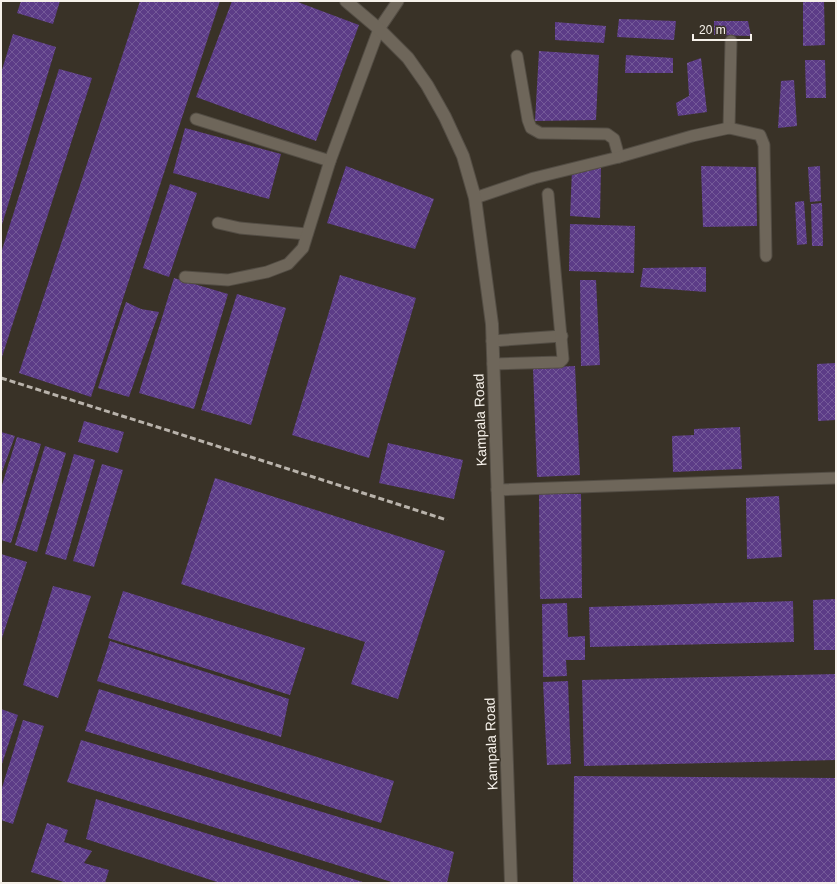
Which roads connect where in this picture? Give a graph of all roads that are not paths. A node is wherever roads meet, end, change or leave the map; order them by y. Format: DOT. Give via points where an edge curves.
graph roads {
  1 [pos="346,1"];
  2 [pos="398,1"];
  3 [pos="379,28"];
  4 [pos="731,41"];
  5 [pos="517,56"];
  6 [pos="196,119"];
  7 [pos="729,128"];
  8 [pos="619,157"];
  9 [pos="330,161"];
  10 [pos="548,194"];
  11 [pos="475,198"];
  12 [pos="218,223"];
  13 [pos="308,234"];
  14 [pos="766,256"];
  15 [pos="185,276"];
  16 [pos="562,336"];
  17 [pos="492,340"];
  18 [pos="493,364"];
  19 [pos="836,478"];
  20 [pos="497,490"];
  21 [pos="511,883"];
  1 -- 3 [label="street, Kampala Road"];
  2 -- 3 [label="lane"];
  3 -- 9 [label="lane"];
  3 -- 11 [label="street, Kampala Road" via="408,58 427,85 463,156"];
  4 -- 7 [label="lane"];
  5 -- 8 [label="lane" via="531,128 540,133 607,134 614,139"];
  6 -- 9 [label="lane"];
  7 -- 8 [label="lane"];
  7 -- 14 [label="lane" via="760,135 764,146"];
  8 -- 11 [label="lane" via="534,178"];
  9 -- 13 [label="lane"];
  10 -- 16 [label="lane"];
  11 -- 17 [label="street, Kampala Road"];
  12 -- 13 [label="lane" via="240,228"];
  13 -- 15 [label="lane" via="303,248 288,264 267,272 228,280"];
  16 -- 17 [label="lane"];
  16 -- 18 [label="lane" via="563,359 560,362"];
  17 -- 18 [label="street, Kampala Road"];
  18 -- 20 [label="street, Kampala Road"];
  19 -- 20 [label="lane"];
  20 -- 21 [label="street, Kampala Road"];
}
